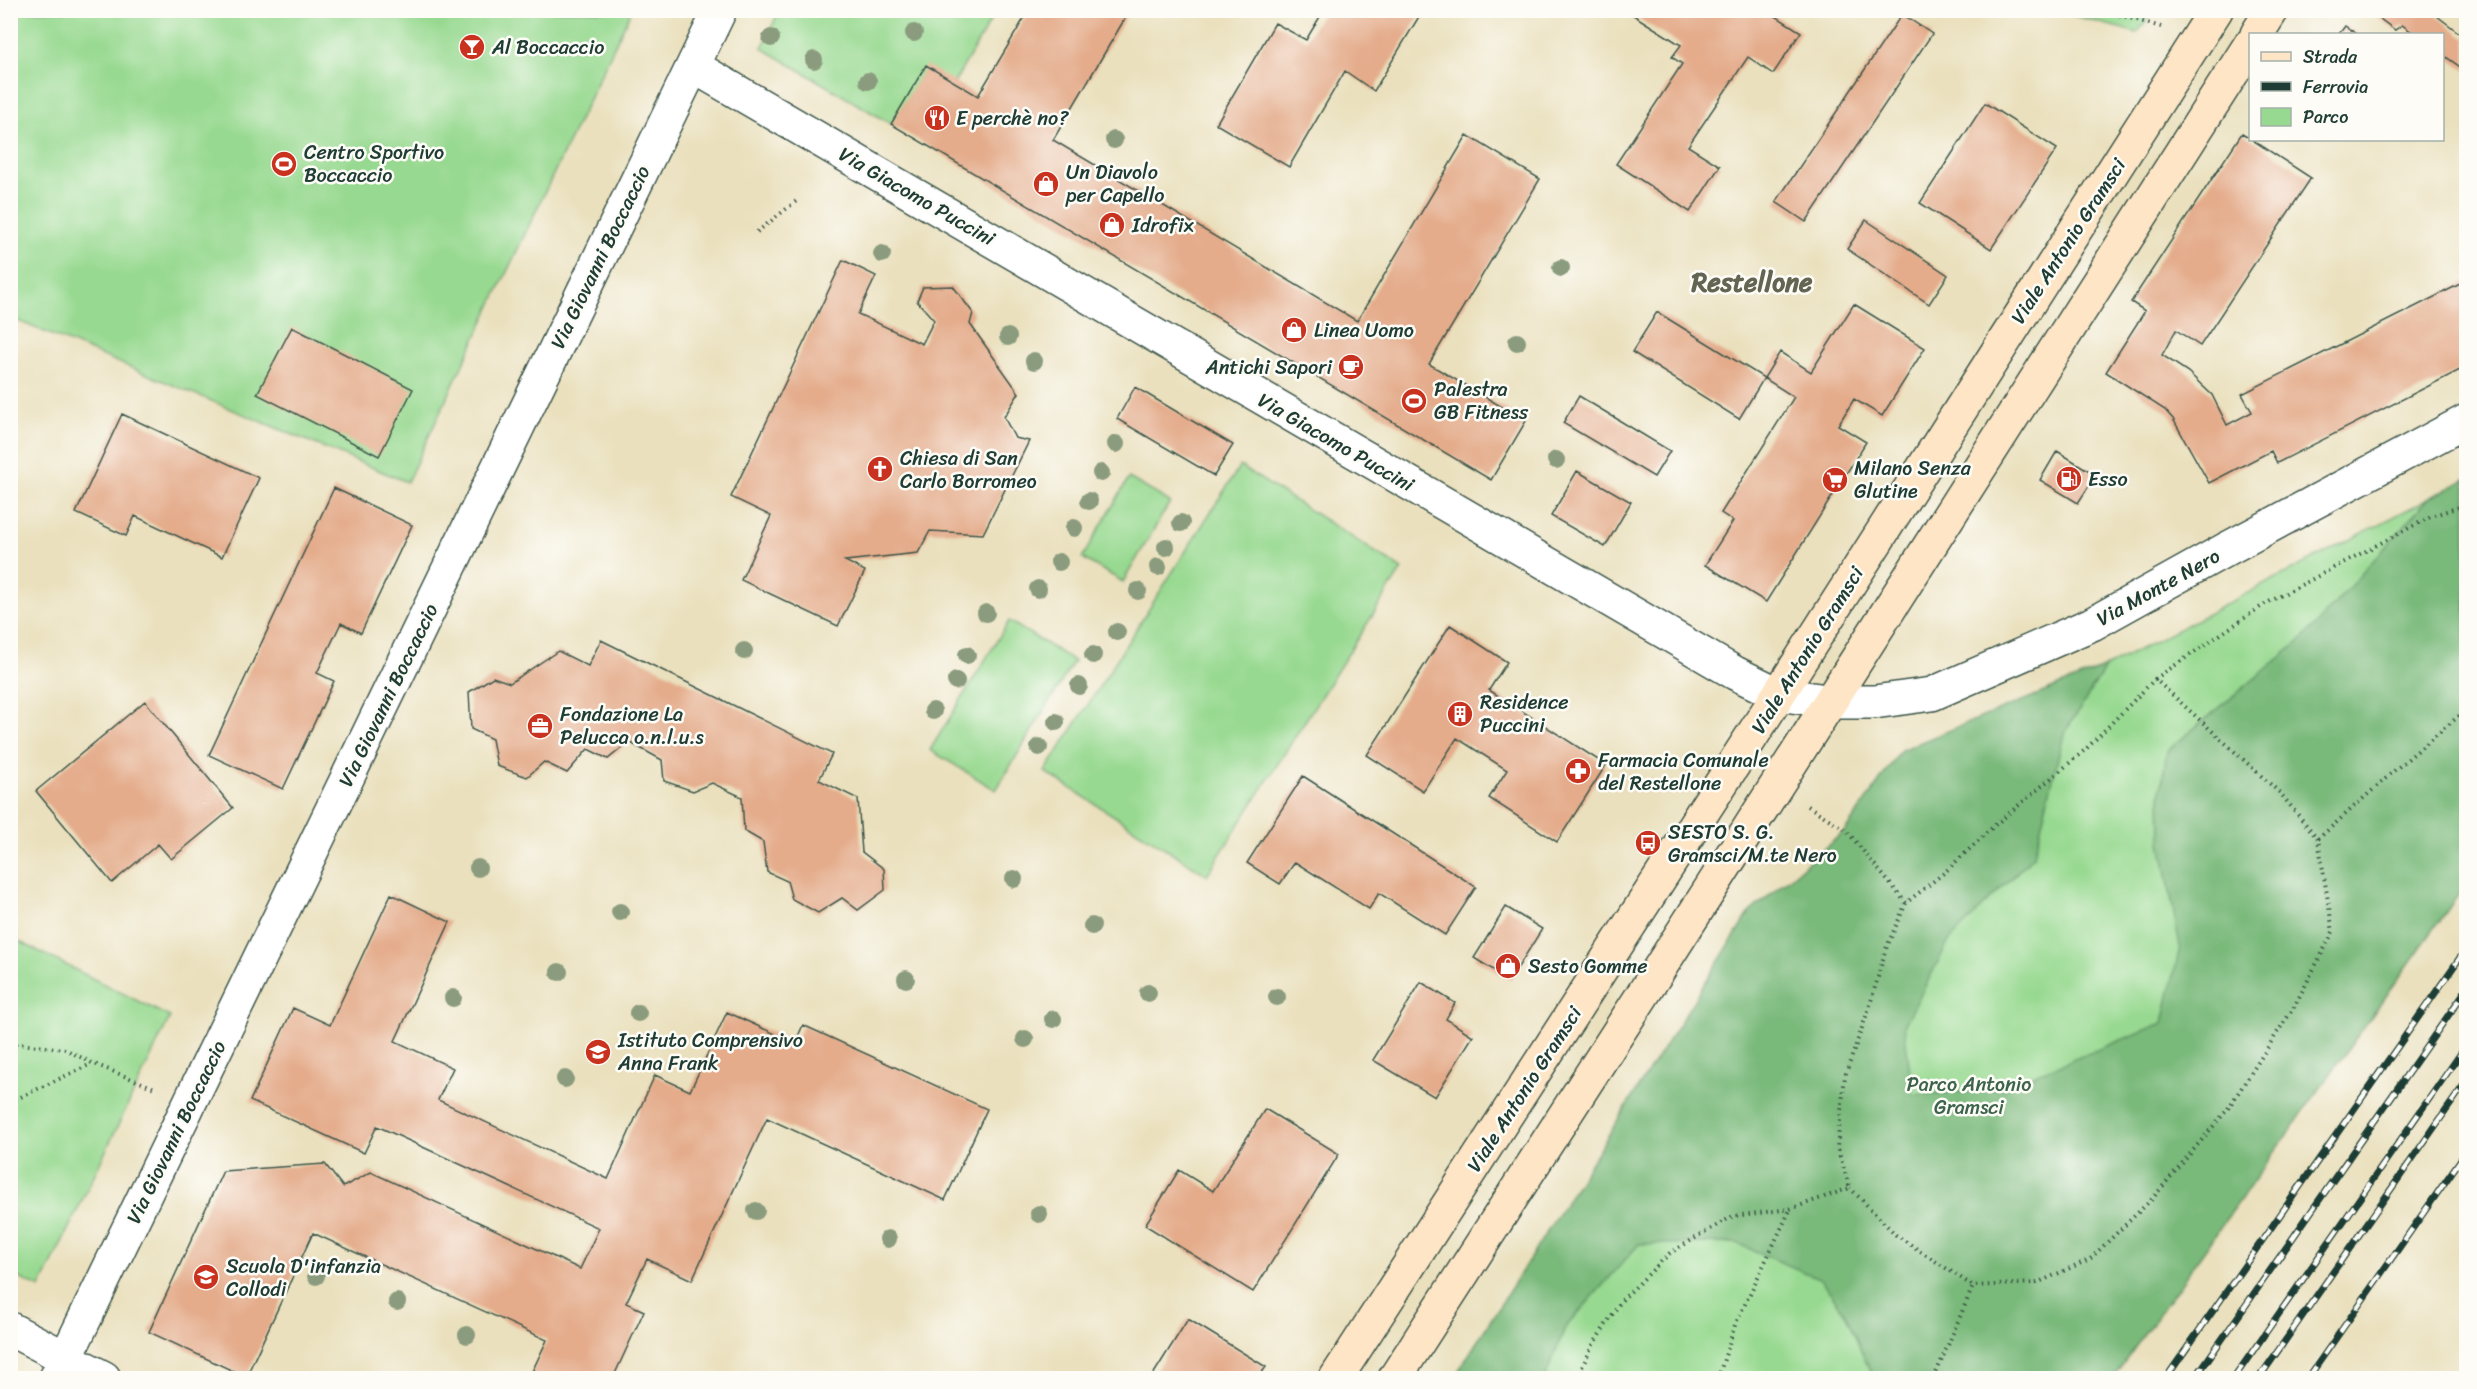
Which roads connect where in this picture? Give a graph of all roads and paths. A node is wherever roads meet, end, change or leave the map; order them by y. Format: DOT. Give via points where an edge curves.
graph roads {
  1 [pos="720,10"];
  2 [pos="2102,10"];
  3 [pos="2216,10"];
  4 [pos="2272,10"];
  5 [pos="2162,27"];
  6 [pos="2258,33"];
  7 [pos="2249,47"];
  8 [pos="693,66"];
  9 [pos="799,199"];
  10 [pos="757,232"];
  11 [pos="2466,421"];
  12 [pos="2466,505"];
  13 [pos="2155,679"];
  14 [pos="1778,694"];
  15 [pos="1833,702"];
  16 [pos="2466,710"];
  17 [pos="1804,803"];
  18 [pos="2318,839"];
  19 [pos="1906,903"];
  20 [pos="10,1043"];
  21 [pos="92,1063"];
  22 [pos="167,1094"];
  23 [pos="10,1102"];
  24 [pos="1850,1188"];
  25 [pos="1790,1209"];
  26 [pos="1973,1286"];
  27 [pos="10,1329"];
  28 [pos="61,1369"];
  29 [pos="104,1378"];
  30 [pos="1336,1378"];
  31 [pos="1395,1378"];
  32 [pos="1577,1378"];
  33 [pos="1718,1378"];
  34 [pos="1934,1378"];
  1 -- 8 [label="street, Via Giovanni Boccaccio"];
  2 -- 5 [label="path"];
  3 -- 14 [label="main road, Viale Antonio Gramsci"];
  4 -- 6 [label="main road"];
  7 -- 15 [label="main road"];
  8 -- 14 [label="street, Via Giacomo Puccini" via="1735,673"];
  8 -- 28 [label="street, Via Giovanni Boccaccio"];
  9 -- 10 [label="path"];
  11 -- 15 [label="street, Via Monte Nero" via="2092,624 2015,659 1932,694 1874,702"];
  12 -- 13 [label="path" via="2434,515 2265,604"];
  13 -- 18 [label="path" via="2280,793"];
  13 -- 19 [label="path" via="2085,750"];
  14 -- 15 [label="street, Via Giacomo Puccini"];
  14 -- 30 [label="main road, Viale Antonio Gramsci"];
  15 -- 31 [label="main road"];
  16 -- 18 [label="path"];
  17 -- 19 [label="path" via="1846,830"];
  18 -- 26 [label="path" via="2333,932 2294,1007 2227,1110 2152,1199 2090,1259 2037,1282"];
  19 -- 24 [label="path" via="1886,950 1845,1077 1837,1147"];
  20 -- 21 [label="path" via="65,1049"];
  21 -- 22 [label="path"];
  21 -- 23 [label="path"];
  24 -- 25 [label="path"];
  24 -- 26 [label="path" via="1896,1235"];
  25 -- 32 [label="path" via="1733,1216 1670,1254 1621,1301"];
  25 -- 33 [label="path" via="1735,1325"];
  26 -- 34 [label="path"];
  27 -- 28 [label="street"];
  28 -- 29 [label="street"];
}
